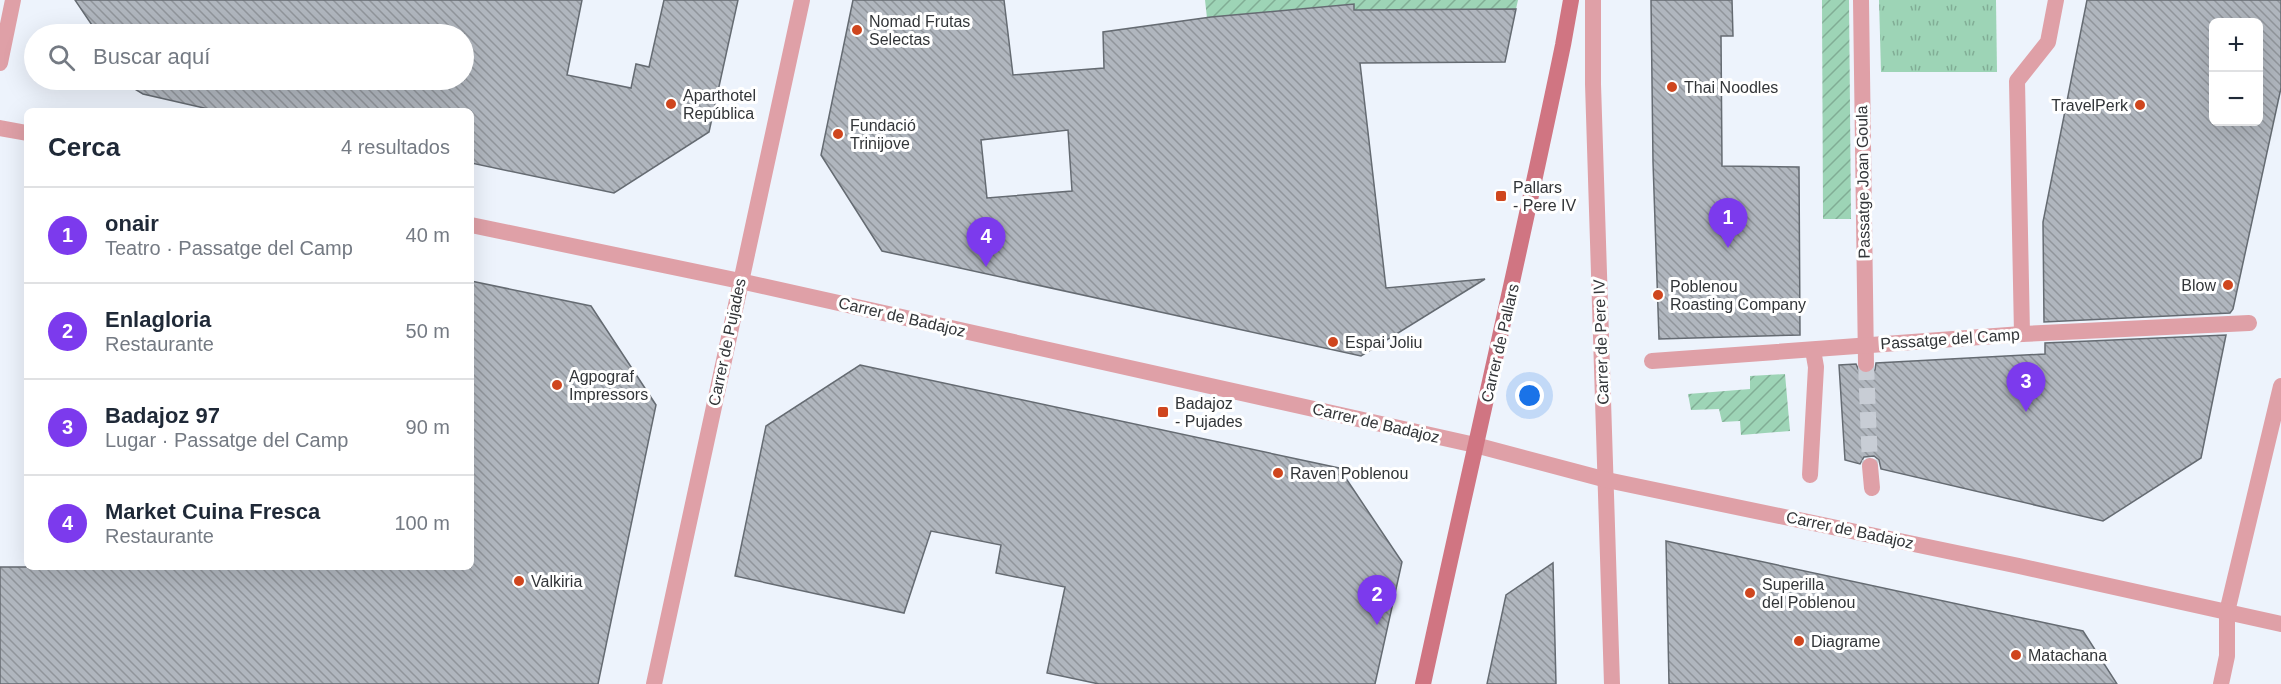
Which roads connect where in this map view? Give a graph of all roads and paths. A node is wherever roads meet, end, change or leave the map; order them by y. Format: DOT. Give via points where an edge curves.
graph roads {
  1 [pos="12,0"];
  2 [pos="801,0"];
  3 [pos="1571,0"];
  4 [pos="1593,0"];
  5 [pos="1861,0"];
  6 [pos="2056,0"];
  7 [pos="0,63"];
  8 [pos="0,128"];
  9 [pos="24,133"];
  10 [pos="474,226"];
  11 [pos="740,281"];
  12 [pos="2249,323"];
  13 [pos="2022,334"];
  14 [pos="1865,345"];
  15 [pos="1814,350"];
  16 [pos="1652,361"];
  17 [pos="1866,364"];
  18 [pos="2281,386"];
  19 [pos="1475,445"];
  20 [pos="1870,466"];
  21 [pos="1810,475"];
  22 [pos="1607,480"];
  23 [pos="1872,488"];
  24 [pos="2227,612"];
  25 [pos="2281,624"];
  26 [pos="654,684"];
  27 [pos="1423,684"];
  28 [pos="1612,684"];
  29 [pos="2221,684"];
  1 -- 7 [label="street"];
  2 -- 11 [label="street, Carrer de Pujades"];
  3 -- 19 [label="main road, Carrer de Pallars"];
  4 -- 22 [label="street, Carrer de Pere IV"];
  5 -- 14 [label="street, Passatge Joan Goula"];
  6 -- 13 [label="street" via="2048,42 2017,81"];
  8 -- 9 [label="street"];
  10 -- 11 [label="street, Carrer de Badajoz"];
  11 -- 19 [label="street, Carrer de Badajoz"];
  11 -- 26 [label="street, Carrer de Pujades"];
  12 -- 13 [label="street, Passatge del Camp"];
  13 -- 14 [label="street, Passatge del Camp"];
  14 -- 15 [label="street, Passatge del Camp"];
  14 -- 17 [label="street, Passatge Joan Goula"];
  15 -- 16 [label="street, Passatge del Camp"];
  15 -- 21 [label="street"];
  18 -- 24 [label="street"];
  19 -- 22 [label="street, Carrer de Badajoz"];
  19 -- 27 [label="main road, Carrer de Pallars"];
  20 -- 23 [label="street"];
  22 -- 24 [label="street, Carrer de Badajoz"];
  22 -- 28 [label="street, Carrer de Pere IV"];
  24 -- 25 [label="street, Carrer de Badajoz"];
  24 -- 29 [label="street" via="2227,656"];
}
